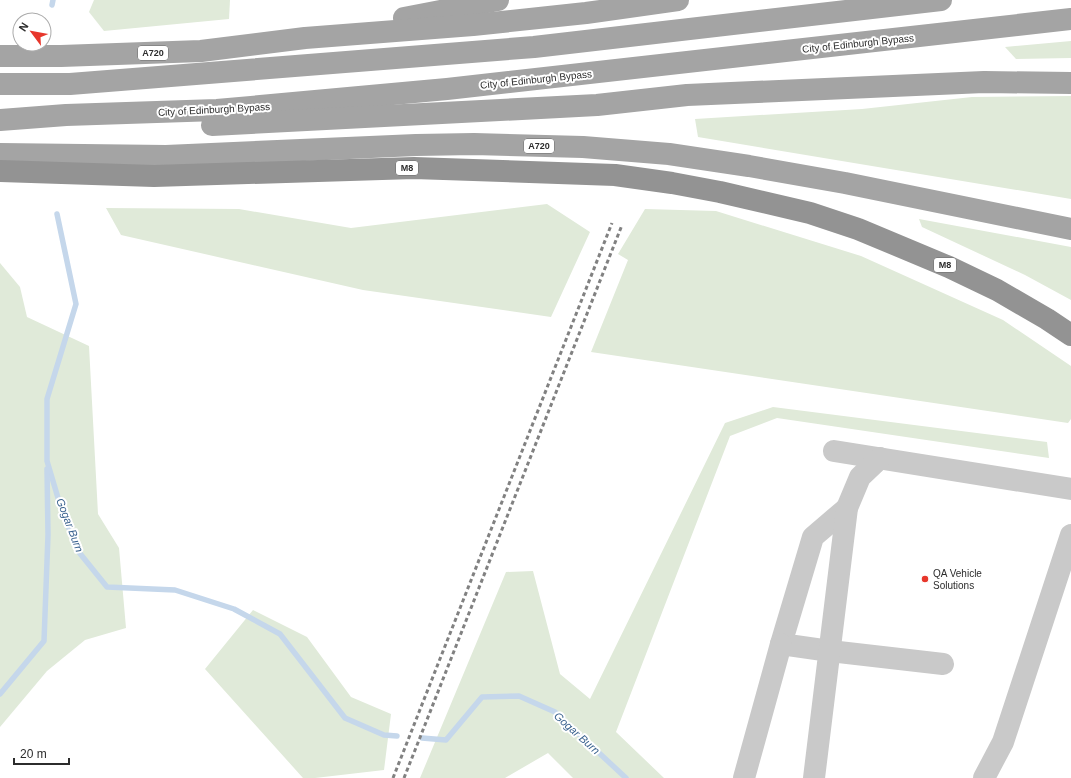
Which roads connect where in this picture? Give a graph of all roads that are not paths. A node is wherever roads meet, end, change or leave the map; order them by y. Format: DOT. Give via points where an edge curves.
graph roads {
  1 [pos="498,0"];
  2 [pos="678,0"];
  3 [pos="941,0"];
  4 [pos="1071,19"];
  5 [pos="305,38"];
  6 [pos="0,56"];
  7 [pos="1071,83"];
  8 [pos="0,84"];
  9 [pos="0,120"];
  10 [pos="0,154"];
  11 [pos="0,171"];
  12 [pos="1071,229"];
  13 [pos="1071,335"];
  14 [pos="834,451"];
  15 [pos="880,458"];
  16 [pos="1071,490"];
  17 [pos="847,508"];
  18 [pos="1071,535"];
  19 [pos="781,644"];
  20 [pos="830,651"];
  21 [pos="943,664"];
  22 [pos="744,778"];
  23 [pos="814,778"];
  24 [pos="984,778"];
  1 -- 5 [label="main road, A720"];
  2 -- 5 [label="main road, A720" via="473,25"];
  3 -- 8 [label="main road" via="534,47 70,84"];
  4 -- 9 [label="main road, City of Edinburgh Bypass" via="439,90 217,110"];
  5 -- 6 [label="main road, A720" via="201,51"];
  7 -- 9 [label="main road" via="984,82 686,95 597,105 214,125 108,125"];
  10 -- 12 [label="main road, A720" via="166,156 474,144 584,147 669,154 749,166"];
  11 -- 13 [label="highway, M8" via="154,176 414,168 615,175 672,183 810,213 858,229 990,287"];
  14 -- 15 [label="street"];
  15 -- 16 [label="street"];
  15 -- 17 [label="street" via="860,477"];
  17 -- 19 [label="street" via="813,537"];
  17 -- 20 [label="street"];
  18 -- 24 [label="street" via="1003,742"];
  19 -- 20 [label="street"];
  19 -- 22 [label="street"];
  20 -- 21 [label="street"];
  20 -- 23 [label="street"];
}
